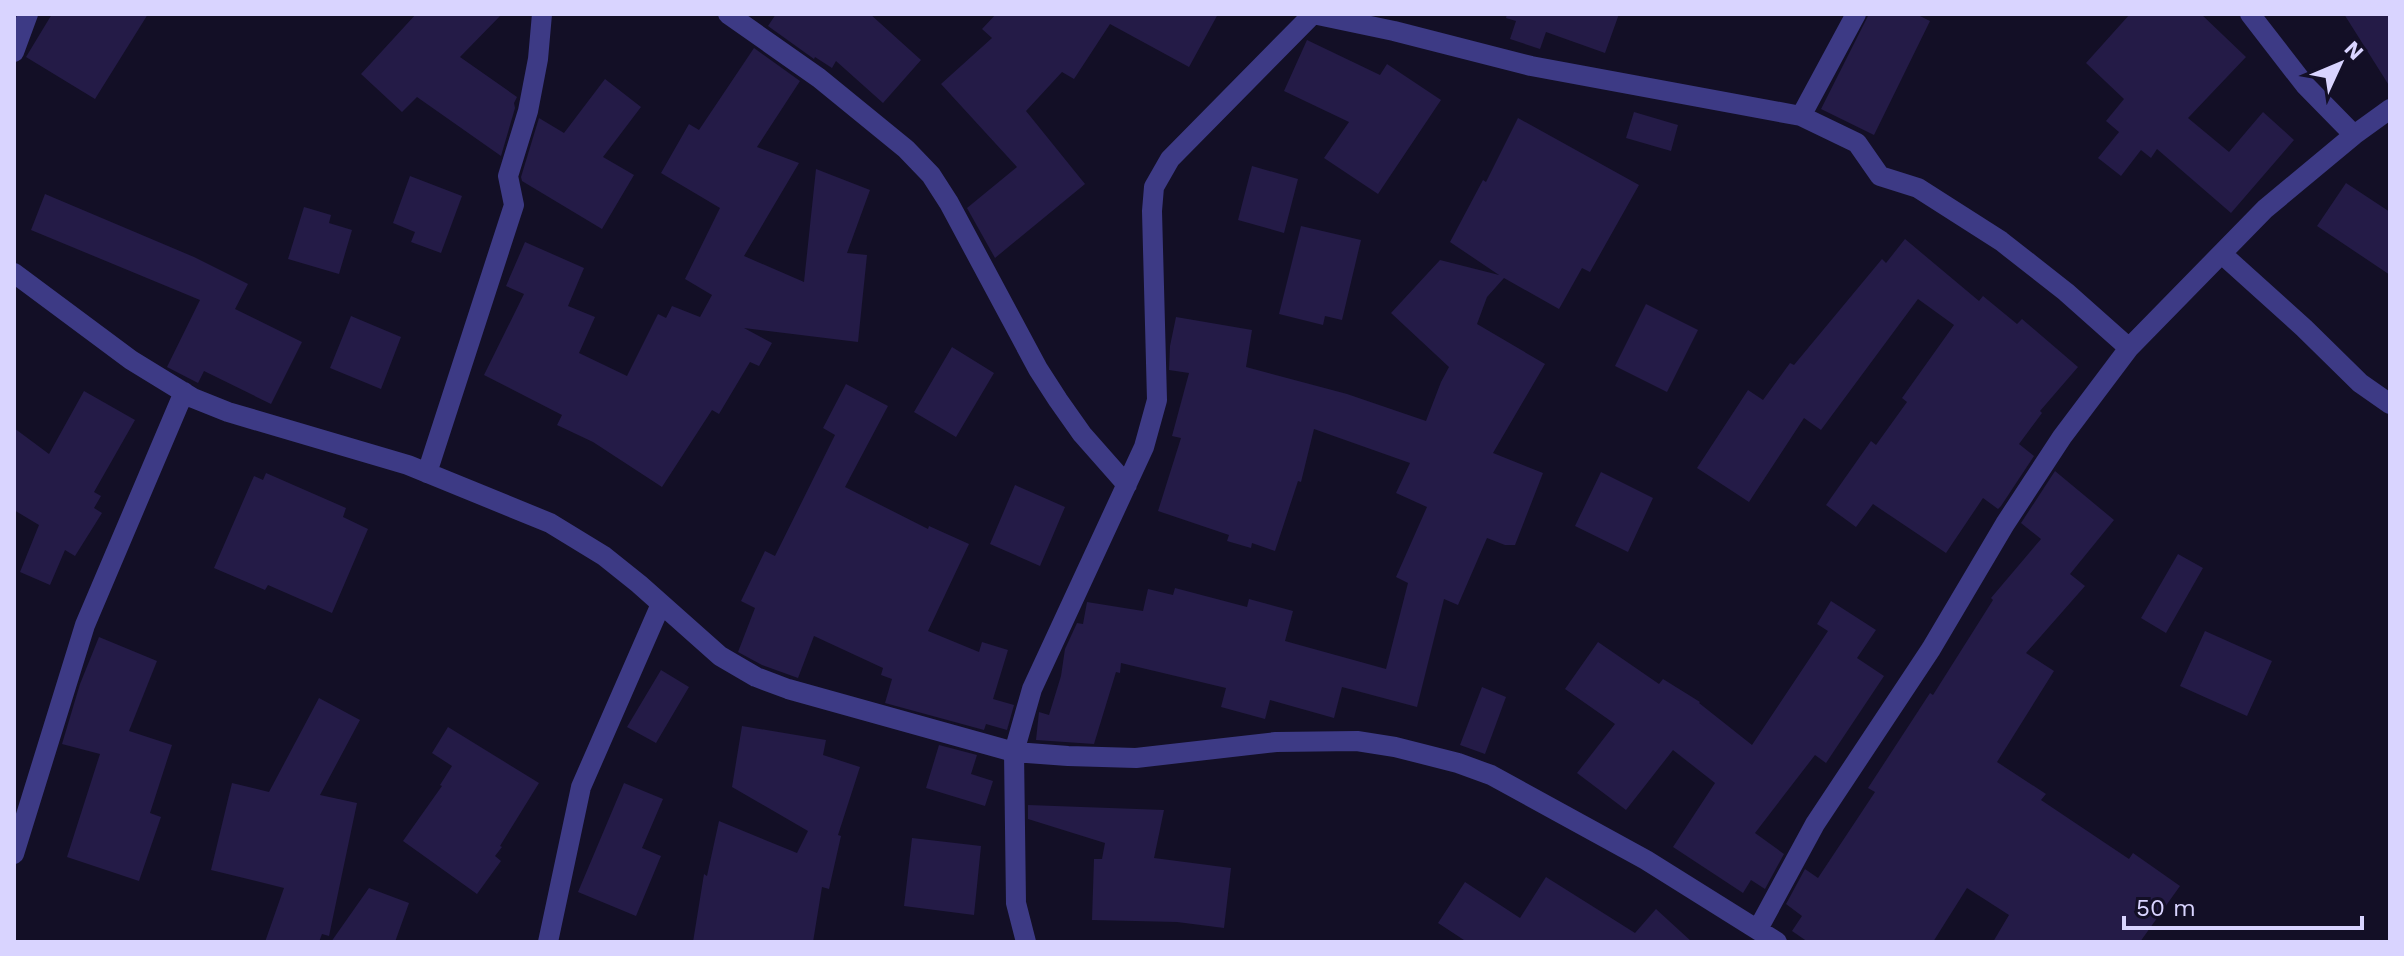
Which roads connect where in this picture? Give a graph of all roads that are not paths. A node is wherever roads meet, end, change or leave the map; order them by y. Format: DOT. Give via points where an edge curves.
graph roads {
  1 [pos="28,14"];
  2 [pos="542,14"];
  3 [pos="728,14"];
  4 [pos="1313,14"];
  5 [pos="1856,14"];
  6 [pos="2250,14"];
  7 [pos="14,52"];
  8 [pos="2390,109"];
  9 [pos="1801,116"];
  10 [pos="2354,135"];
  11 [pos="2222,254"];
  12 [pos="14,273"];
  13 [pos="2129,348"];
  14 [pos="184,392"];
  15 [pos="2390,404"];
  16 [pos="427,473"];
  17 [pos="1127,485"];
  18 [pos="661,604"];
  19 [pos="1014,752"];
  20 [pos="14,854"];
  21 [pos="1758,929"];
  22 [pos="548,942"];
  23 [pos="1026,942"];
  24 [pos="1777,942"];
  1 -- 7 [label="street"];
  2 -- 16 [label="street" via="528,111 508,176 514,205"];
  3 -- 17 [label="street" via="819,78 931,175 1038,369 1082,434"];
  4 -- 9 [label="street" via="1531,66"];
  4 -- 17 [label="street" via="1170,159 1154,187 1157,400"];
  5 -- 9 [label="street"];
  6 -- 10 [label="street" via="2305,85"];
  8 -- 10 [label="street"];
  9 -- 13 [label="street" via="1857,143 1880,176 1918,188 2001,241"];
  10 -- 11 [label="street" via="2265,209"];
  11 -- 13 [label="street"];
  11 -- 15 [label="street" via="2360,383"];
  12 -- 14 [label="street" via="131,360"];
  13 -- 21 [label="street" via="2005,524 1931,649 1815,824"];
  14 -- 16 [label="street" via="228,412"];
  14 -- 20 [label="street" via="85,625"];
  16 -- 18 [label="street" via="550,523 604,556"];
  17 -- 19 [label="street" via="1032,689"];
  18 -- 19 [label="street" via="720,656 756,677"];
  18 -- 22 [label="street" via="581,787"];
  19 -- 21 [label="street" via="1136,758 1276,742 1357,741 1395,747 1491,775"];
  19 -- 23 [label="street" via="1016,903"];
  21 -- 24 [label="street"];
}
